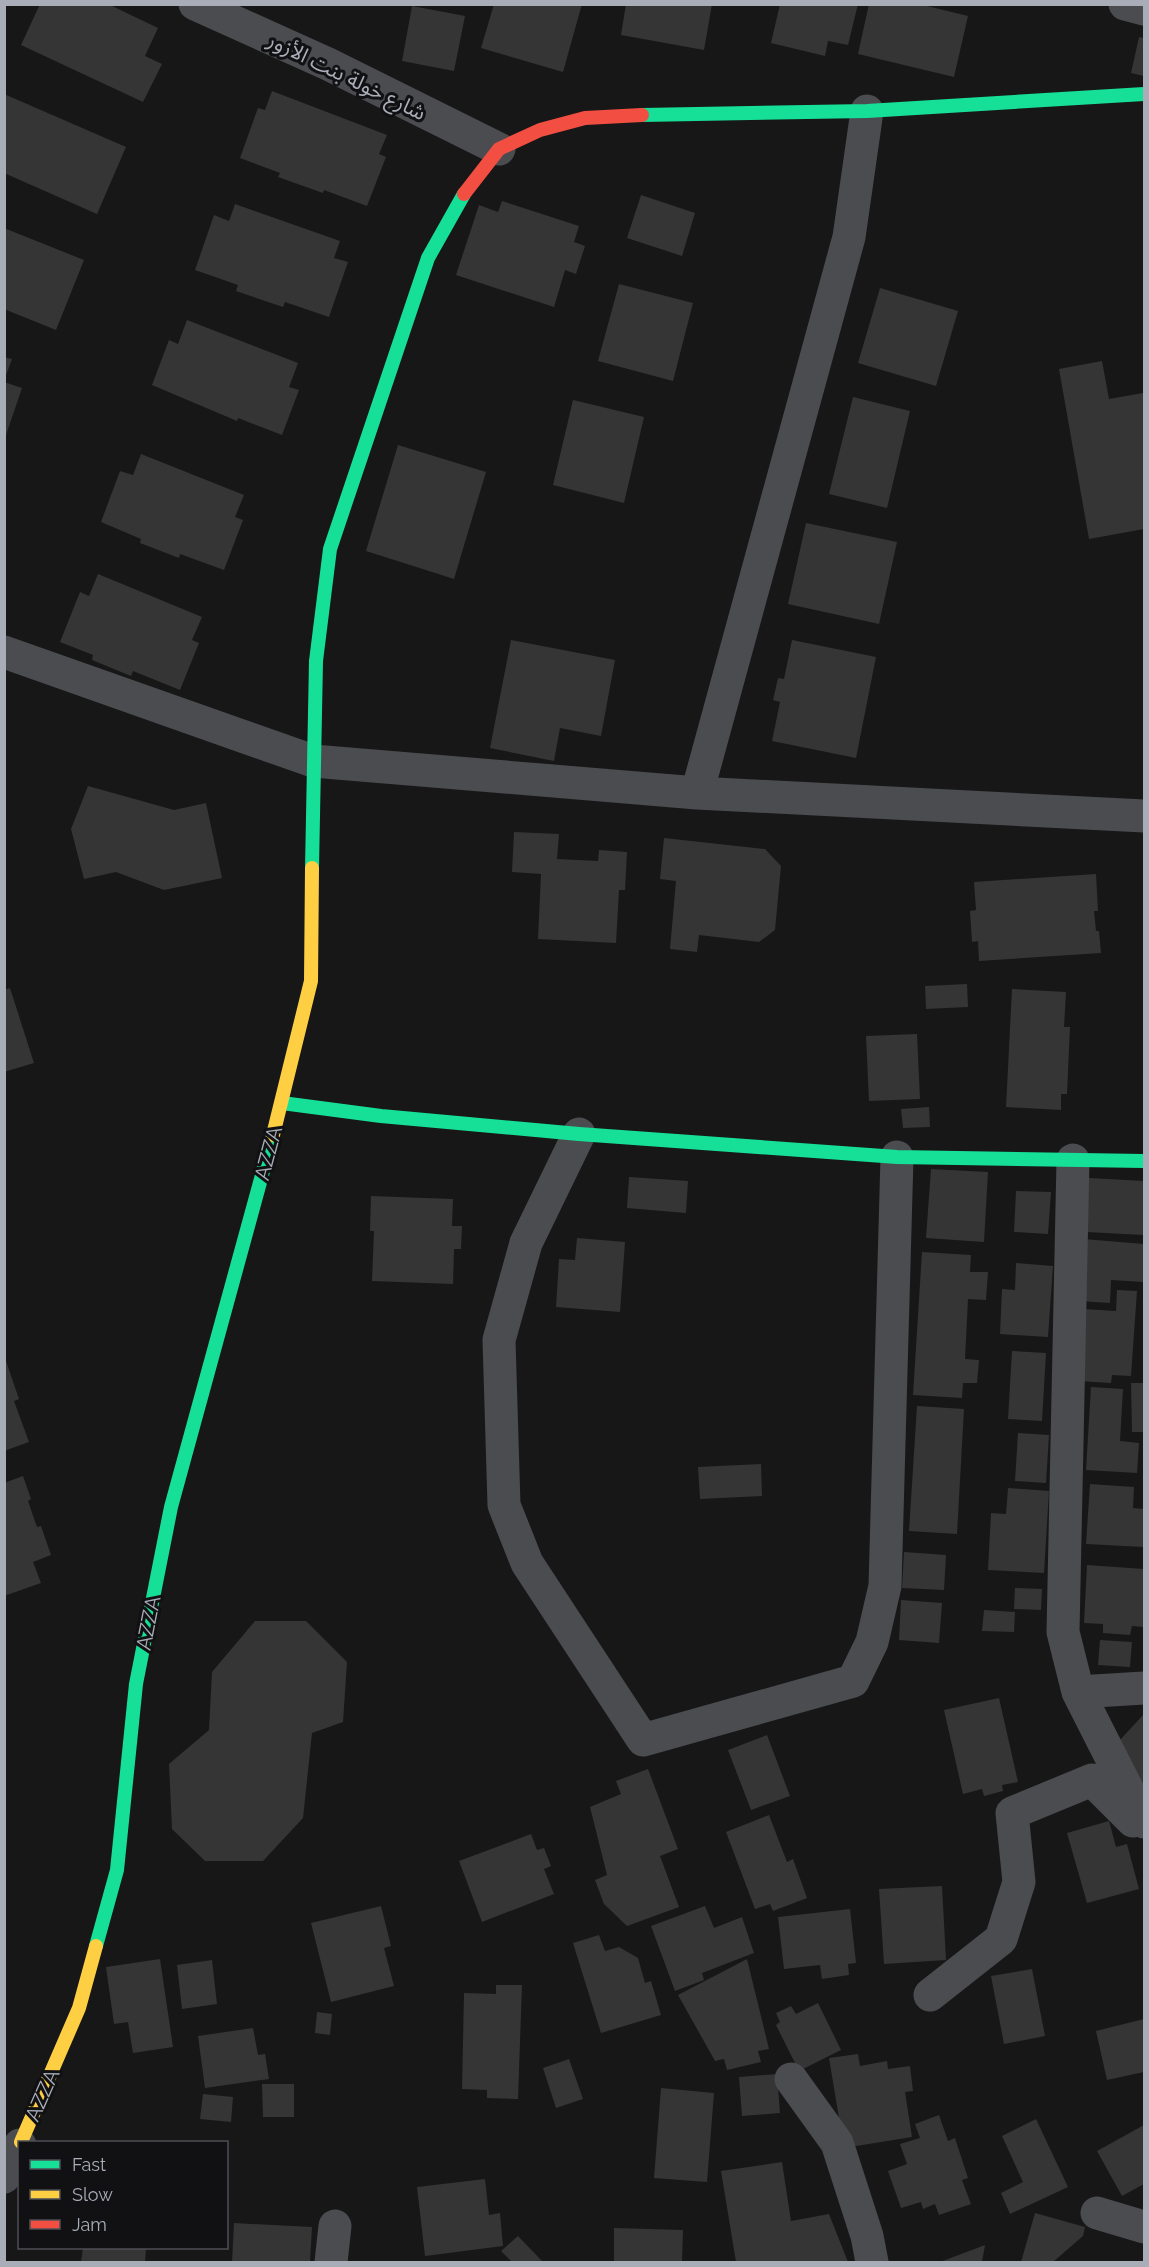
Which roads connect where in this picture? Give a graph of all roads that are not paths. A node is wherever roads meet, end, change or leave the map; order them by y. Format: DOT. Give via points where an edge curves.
graph roads {
  1 [pos="195,4"];
  2 [pos="1125,4"];
  3 [pos="1144,9"];
  4 [pos="1144,94"];
  5 [pos="867,111"];
  6 [pos="499,149"];
  7 [pos="4,652"];
  8 [pos="313,761"];
  9 [pos="697,793"];
  10 [pos="1144,816"];
  11 [pos="282,1102"];
  12 [pos="579,1134"];
  13 [pos="897,1157"];
  14 [pos="1073,1160"];
  15 [pos="1144,1161"];
  16 [pos="1144,1688"];
  17 [pos="1078,1692"];
  18 [pos="1144,1822"];
  19 [pos="1144,1833"];
  20 [pos="930,1995"];
  21 [pos="791,2079"];
  22 [pos="21,2141"];
  23 [pos="18,2148"];
  24 [pos="4,2177"];
  25 [pos="1097,2213"];
  26 [pos="335,2226"];
  27 [pos="1144,2227"];
  28 [pos="331,2262"];
  29 [pos="872,2262"];
  1 -- 6 [label="street, شارع خولة بنت الأزور" via="328,64"];
  2 -- 3 [label="street"];
  4 -- 5 [label="street"];
  5 -- 6 [label="street" via="585,118 540,130"];
  5 -- 9 [label="street" via="849,237"];
  6 -- 8 [label="street, AZZA" via="459,200 429,258 330,549 316,661"];
  7 -- 8 [label="street"];
  8 -- 9 [label="street"];
  8 -- 11 [label="street, AZZA" via="311,981"];
  9 -- 10 [label="street"];
  11 -- 12 [label="street" via="381,1116"];
  11 -- 22 [label="street, AZZA" via="171,1507 136,1684 117,1870 79,2008"];
  12 -- 13 [label="street"];
  12 -- 13 [label="street" via="526,1243 499,1340 504,1505 527,1563 643,1740 853,1681 872,1642 885,1586"];
  13 -- 14 [label="street"];
  14 -- 15 [label="street"];
  14 -- 17 [label="street" via="1063,1632"];
  16 -- 17 [label="street"];
  17 -- 18 [label="street"];
  19 -- 20 [label="street" via="1092,1780 1012,1813 1019,1882 1001,1938"];
  21 -- 29 [label="street" via="837,2143"];
  23 -- 24 [label="street, AZZA"];
  25 -- 27 [label="street"];
  26 -- 28 [label="street"];
}
